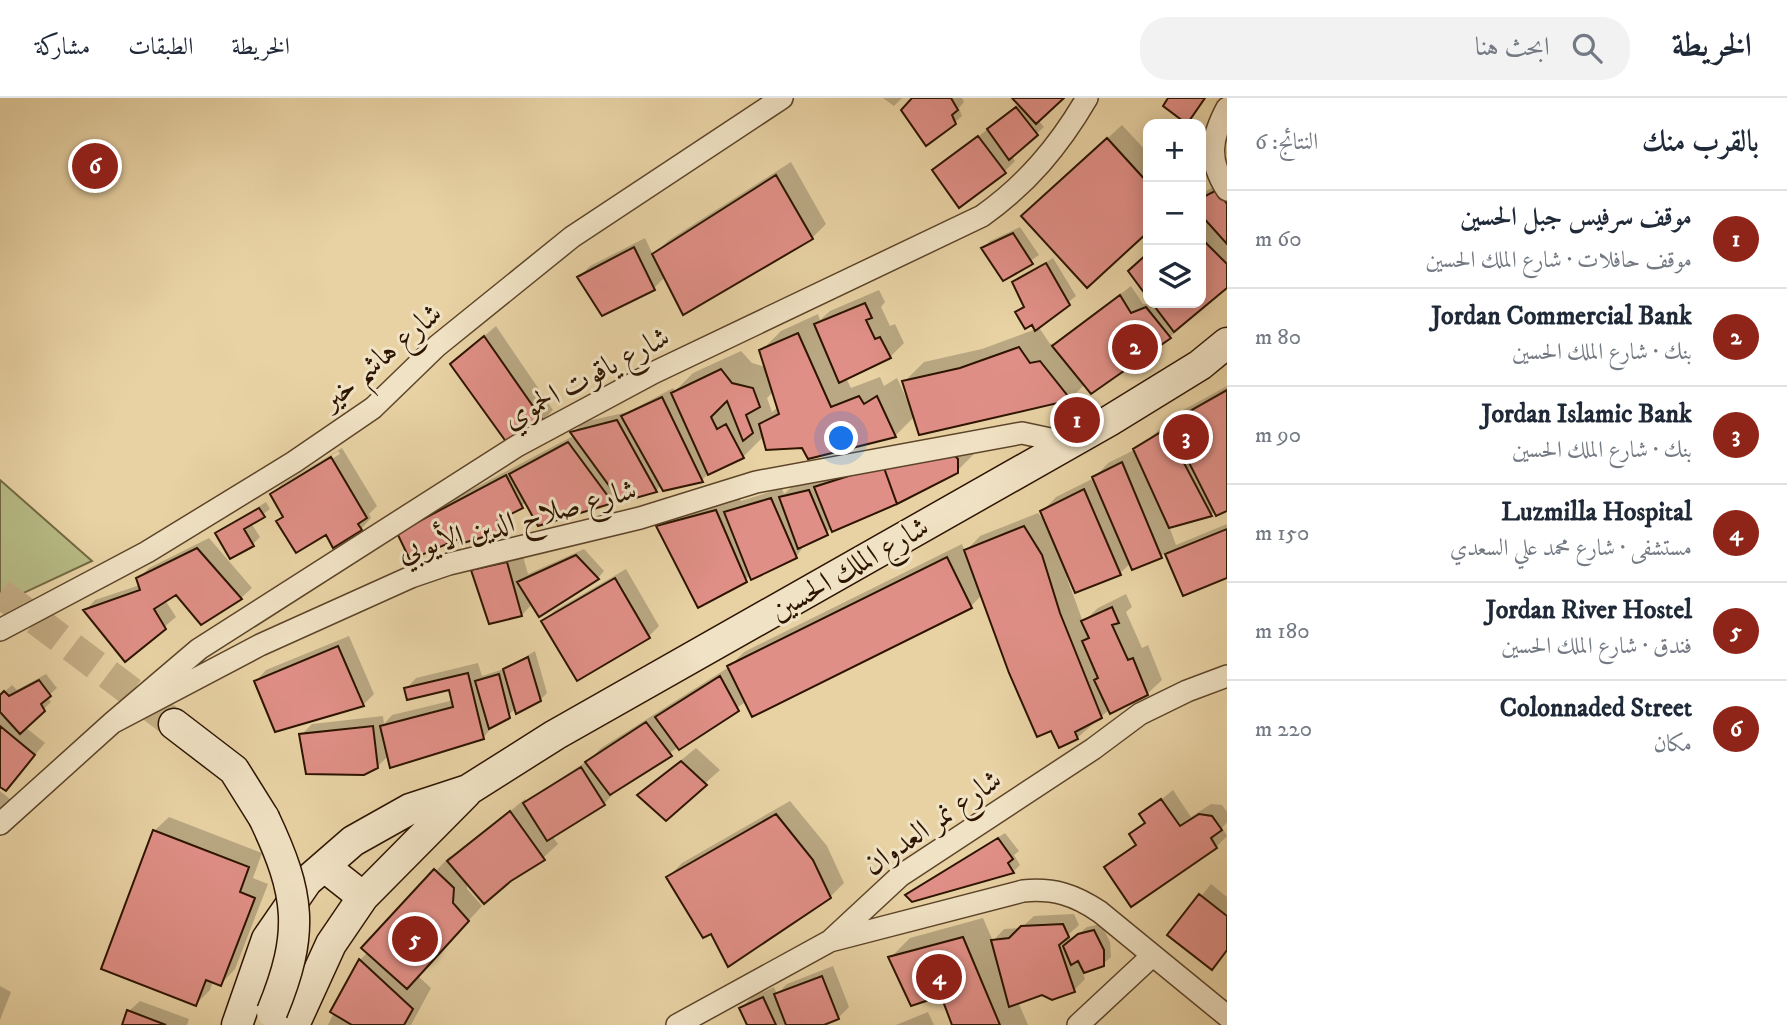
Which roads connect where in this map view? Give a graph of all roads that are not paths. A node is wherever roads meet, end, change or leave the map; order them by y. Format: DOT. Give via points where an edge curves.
graph roads {
  1 [pos="782,98"];
  2 [pos="1087,98"];
  3 [pos="1227,108"];
  4 [pos="1227,190"];
  5 [pos="1227,342"];
  6 [pos="1069,443"];
  7 [pos="252,616"];
  8 [pos="0,630"];
  9 [pos="260,645"];
  10 [pos="1227,676"];
  11 [pos="112,723"];
  12 [pos="174,724"];
  13 [pos="468,790"];
  14 [pos="0,824"];
  15 [pos="324,866"];
  16 [pos="363,897"];
  17 [pos="831,941"];
  18 [pos="1152,956"];
  19 [pos="1227,1016"];
  20 [pos="278,1021"];
  21 [pos="237,1025"];
  22 [pos="677,1025"];
  23 [pos="1078,1025"];
  1 -- 8 [label="street, شارع هاشم خير" via="572,237 437,346 373,408 294,462 147,552"];
  2 -- 7 [label="street, شارع ياقوت الحموي" via="1042,163 1016,192 982,216 653,373 517,446"];
  3 -- 4 [label="street" via="1213,144 1213,163"];
  5 -- 6 [label="main road, شارع الملك الحسين" via="1200,365"];
  6 -- 9 [label="street, شارع صلاح الدين الأيوبي" via="1022,432 756,482 640,518 449,564"];
  6 -- 13 [label="main road, شارع الملك الحسين" via="555,735"];
  7 -- 9 [label="street"];
  7 -- 11 [label="street, شارع ياقوت الحموي" via="199,649"];
  9 -- 11 [label="street, شارع صلاح الدين الأيوبي"];
  10 -- 17 [label="street, شارع نمر العدوان" via="1140,714 900,876"];
  11 -- 14 [label="street, شارع صلاح الدين الأيوبي"];
  12 -- 20 [label="main road, bridge" via="234,771 264,818 291,884 291,961"];
  13 -- 15 [label="main road, شارع الملك الحسين" via="410,809 353,841"];
  13 -- 16 [label="main road, شارع الملك الحسين"];
  15 -- 16 [label="main road"];
  15 -- 21 [label="main road, شارع الملك الحسين" via="307,881 267,939"];
  16 -- 20 [label="main road, شارع الملك الحسين"];
  17 -- 18 [label="street" via="1023,891 1055,890 1086,902"];
  17 -- 22 [label="street, شارع نمر العدوان"];
  18 -- 19 [label="street"];
  18 -- 23 [label="street"];
}
